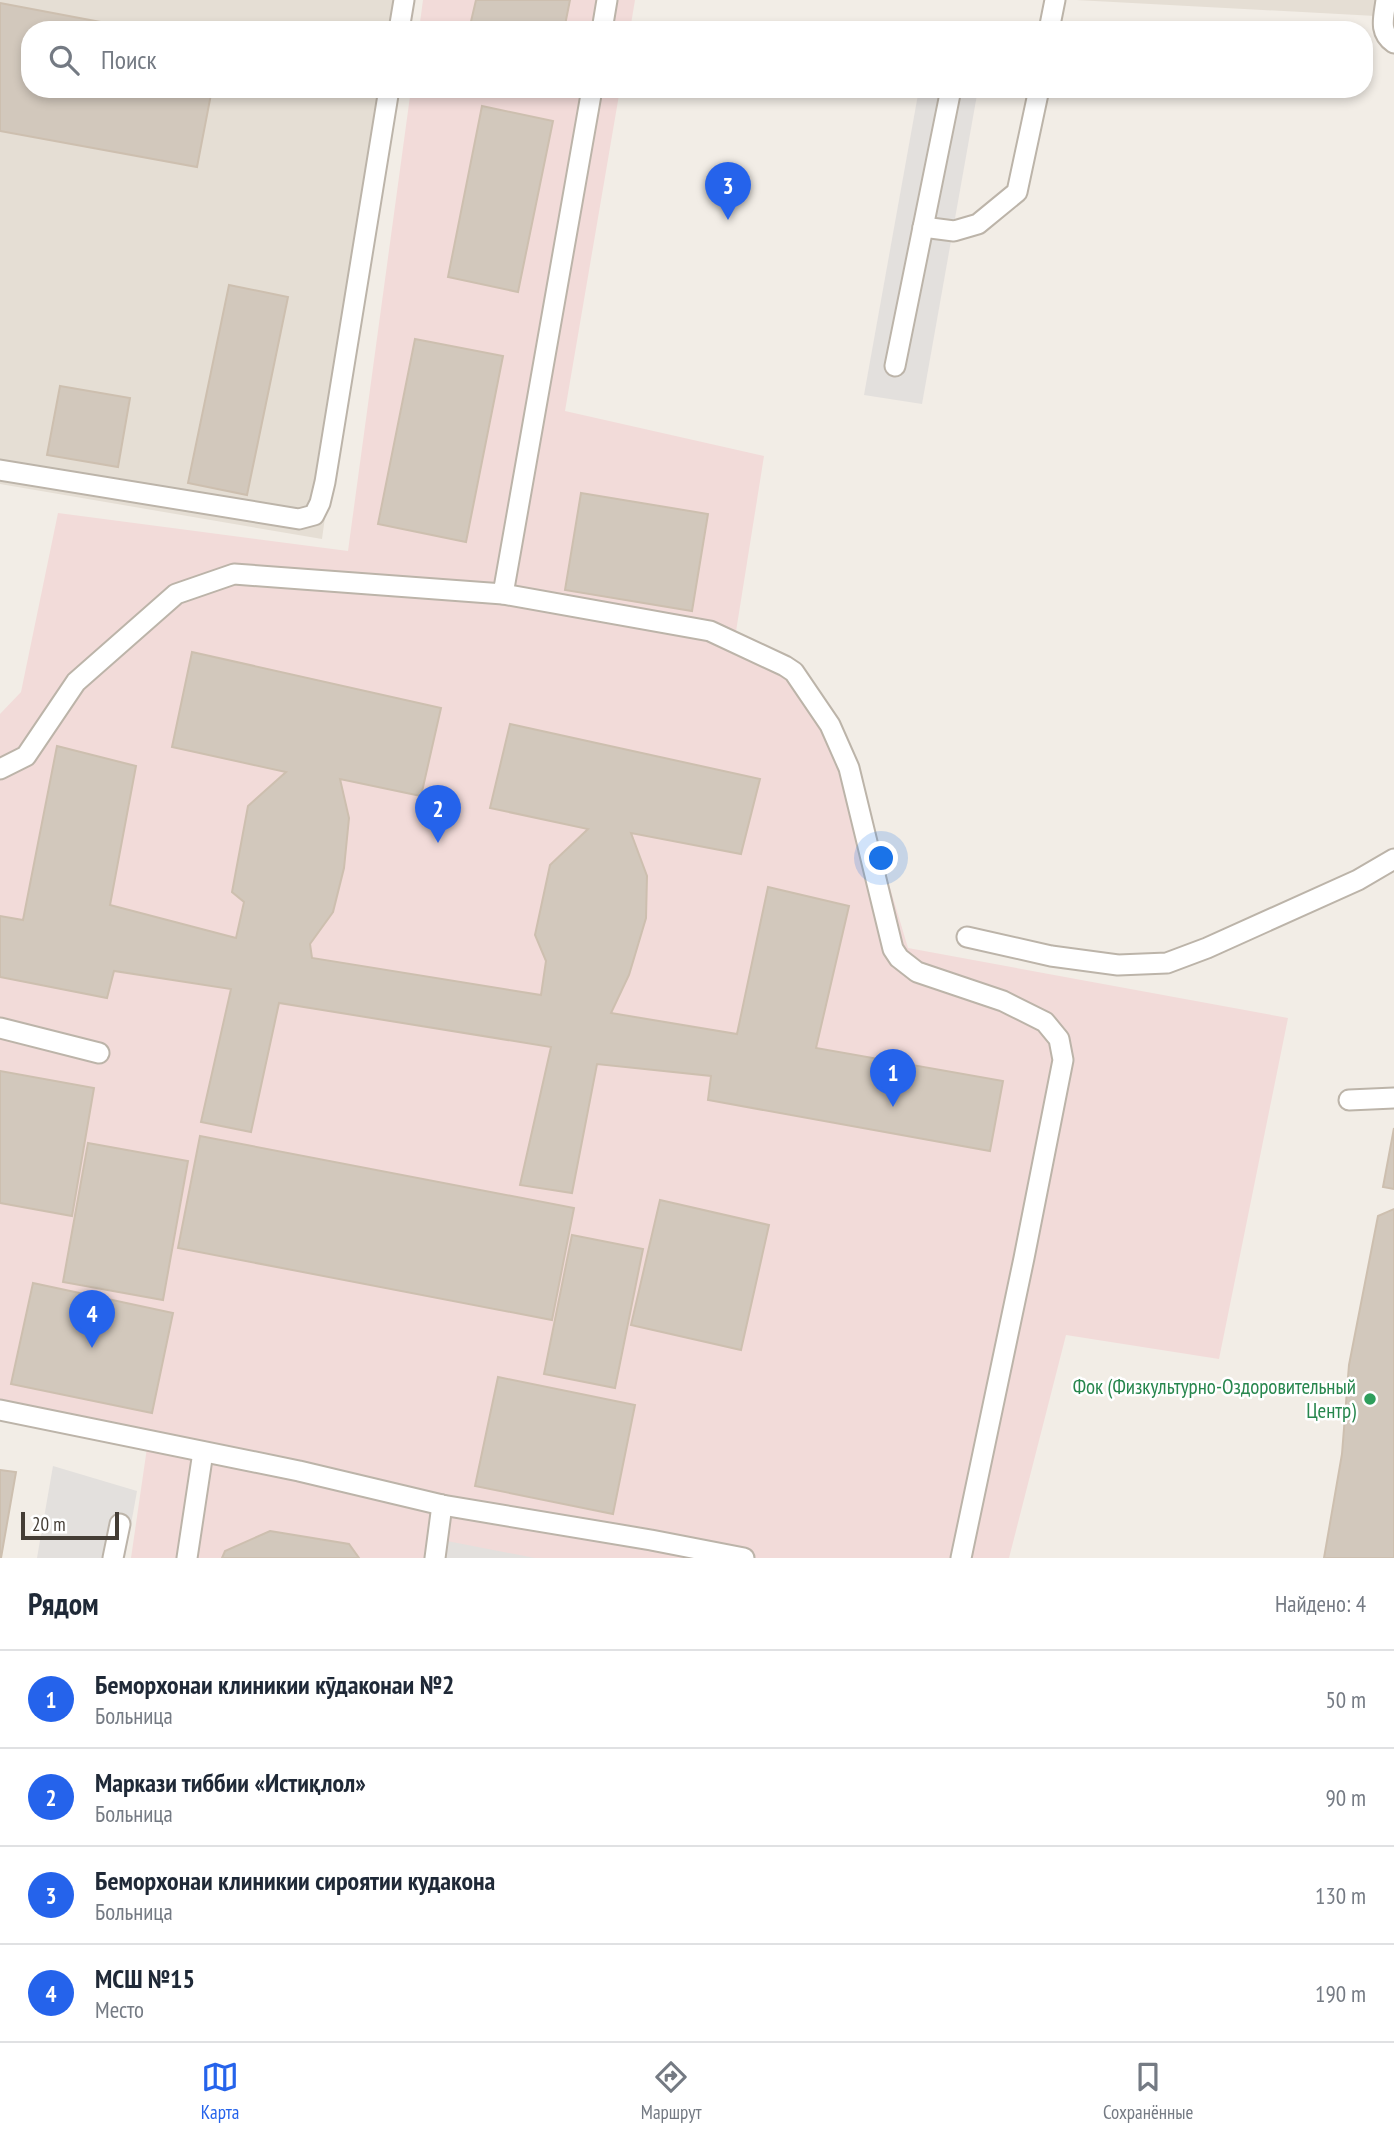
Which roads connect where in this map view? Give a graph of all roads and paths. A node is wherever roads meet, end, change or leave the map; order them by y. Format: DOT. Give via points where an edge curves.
graph roads {
  1 [pos="404,0"];
  2 [pos="607,0"];
  3 [pos="1055,0"];
  4 [pos="1386,0"];
  5 [pos="400,21"];
  6 [pos="604,21"];
  7 [pos="1051,21"];
  8 [pos="1394,43"];
  9 [pos="388,98"];
  10 [pos="590,98"];
  11 [pos="949,98"];
  12 [pos="1037,98"];
  13 [pos="923,227"];
  14 [pos="895,366"];
  15 [pos="0,470"];
  16 [pos="503,594"];
  17 [pos="0,769"];
  18 [pos="1394,859"];
  19 [pos="967,937"];
  20 [pos="0,1028"];
  21 [pos="99,1053"];
  22 [pos="1394,1098"];
  23 [pos="1349,1100"];
  24 [pos="0,1410"];
  25 [pos="203,1452"];
  26 [pos="442,1505"];
  27 [pos="120,1524"];
  28 [pos="113,1558"];
  29 [pos="187,1558"];
  30 [pos="435,1558"];
  31 [pos="744,1558"];
  32 [pos="961,1558"];
  1 -- 5 [label="lane"];
  2 -- 6 [label="lane"];
  3 -- 7 [label="lane"];
  4 -- 8 [label="lane" via="1382,28"];
  9 -- 15 [label="lane" via="325,482 314,515 299,519"];
  10 -- 16 [label="lane"];
  11 -- 13 [label="lane"];
  12 -- 13 [label="lane" via="1017,192 978,224 954,231"];
  13 -- 14 [label="lane"];
  16 -- 17 [label="lane" via="234,574 176,594 76,682 26,756"];
  16 -- 32 [label="lane" via="710,631 794,672 830,725 849,768 893,949 899,958 917,972 1032,1015 1059,1039 1063,1060"];
  18 -- 19 [label="lane" via="1167,963 1118,965"];
  20 -- 21 [label="lane"];
  22 -- 23 [label="lane"];
  24 -- 25 [label="lane"];
  25 -- 26 [label="lane"];
  25 -- 29 [label="lane"];
  26 -- 30 [label="lane"];
  26 -- 31 [label="lane"];
  27 -- 28 [label="lane"];
}
